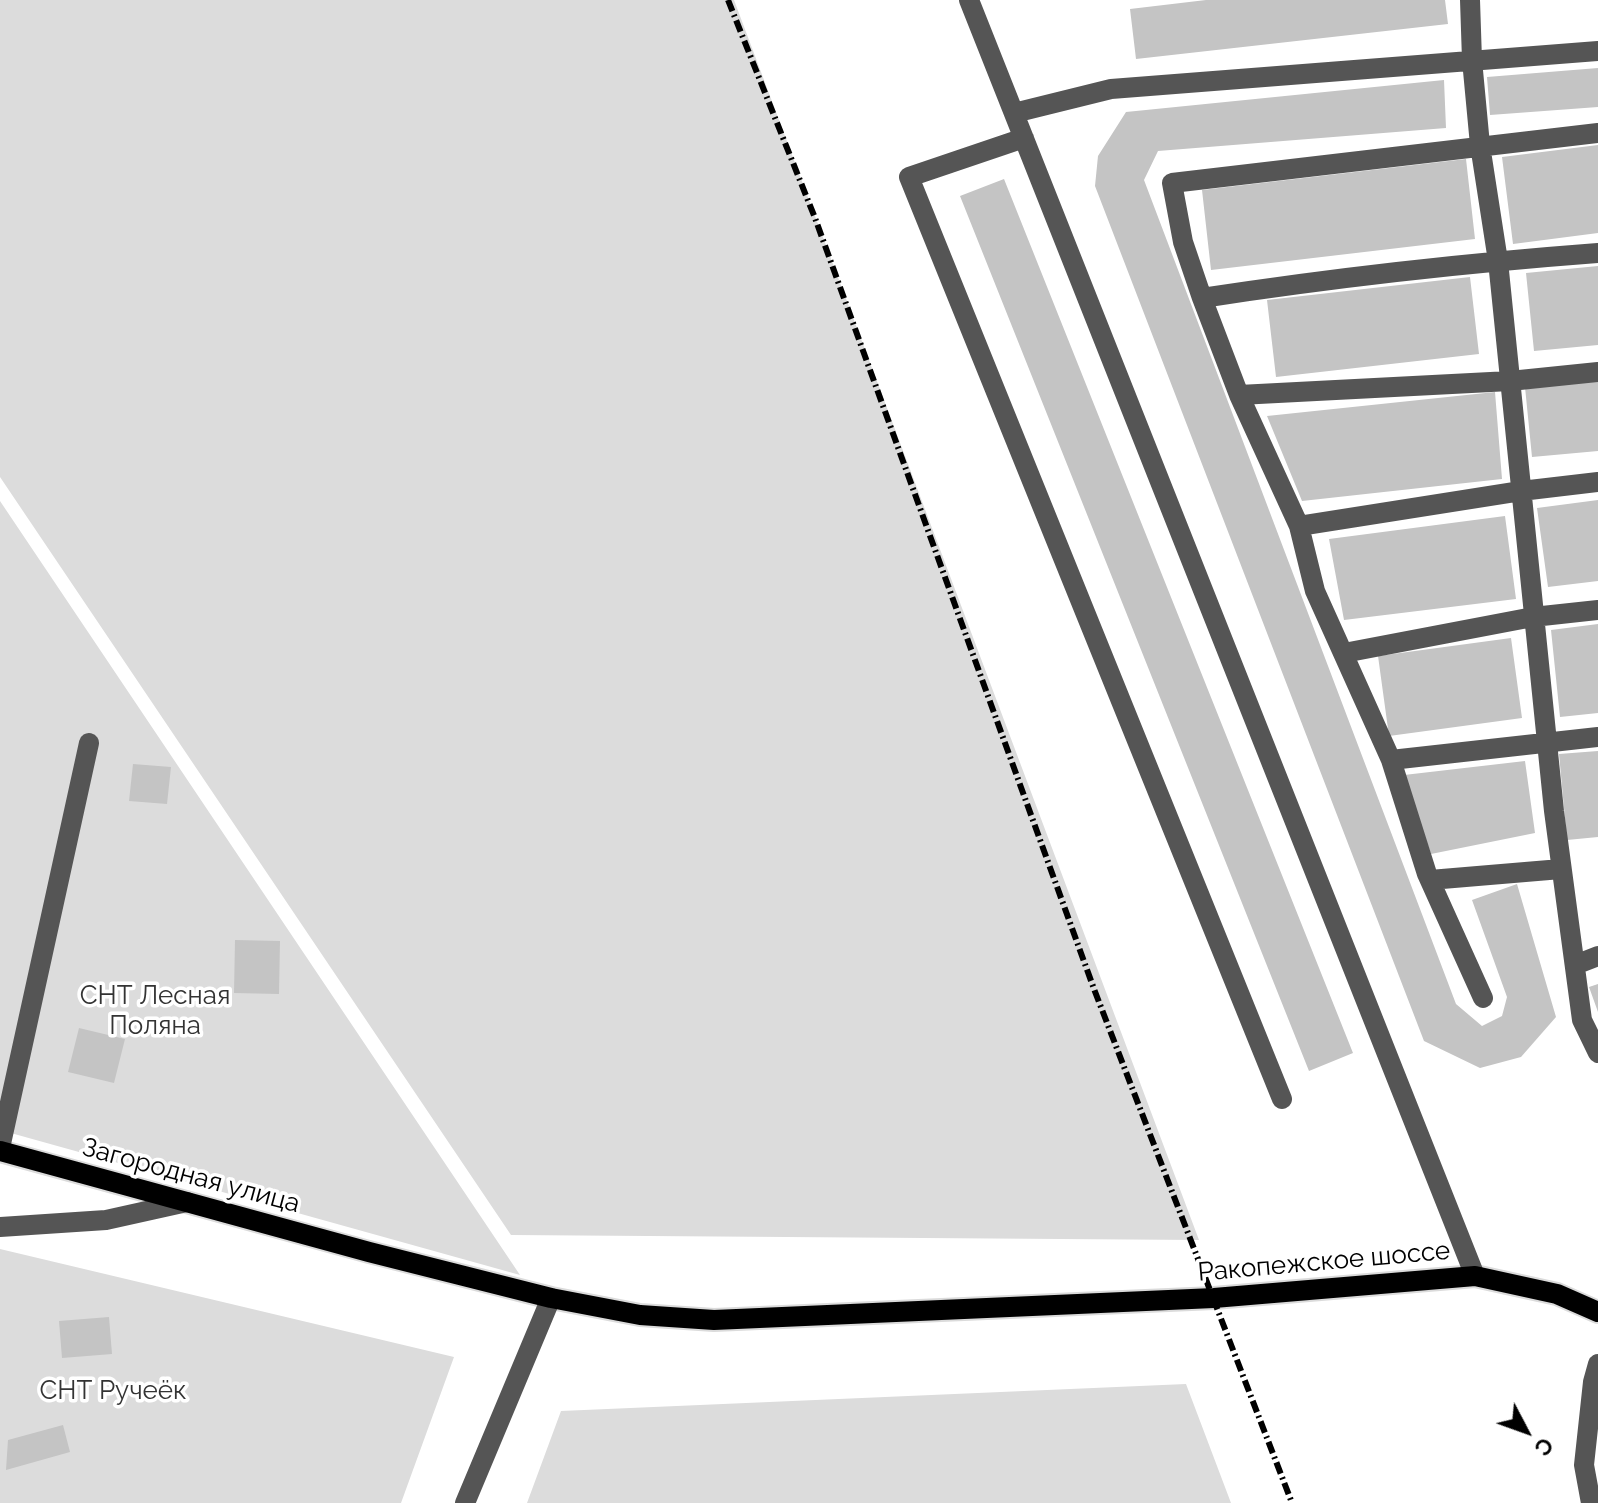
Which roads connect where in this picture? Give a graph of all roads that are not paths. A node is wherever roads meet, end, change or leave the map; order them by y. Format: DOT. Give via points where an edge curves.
graph roads {
  1 [pos="969,0"];
  2 [pos="1470,0"];
  3 [pos="1598,51"];
  4 [pos="1472,60"];
  5 [pos="1014,113"];
  6 [pos="1598,133"];
  7 [pos="1024,138"];
  8 [pos="1480,145"];
  9 [pos="1598,253"];
  10 [pos="1498,261"];
  11 [pos="1202,298"];
  12 [pos="1598,372"];
  13 [pos="1510,381"];
  14 [pos="1239,395"];
  15 [pos="1598,482"];
  16 [pos="1521,491"];
  17 [pos="1299,526"];
  18 [pos="1598,610"];
  19 [pos="1533,617"];
  20 [pos="1344,653"];
  21 [pos="1598,737"];
  22 [pos="89,743"];
  23 [pos="1547,743"];
  24 [pos="1391,760"];
  25 [pos="1561,869"];
  26 [pos="1430,880"];
  27 [pos="1598,956"];
  28 [pos="1575,965"];
  29 [pos="1483,998"];
  30 [pos="1598,1053"];
  31 [pos="1282,1099"];
  32 [pos="0,1149"];
  33 [pos="187,1202"];
  34 [pos="0,1227"];
  35 [pos="1475,1276"];
  36 [pos="551,1298"];
  37 [pos="1598,1312"];
  38 [pos="1596,1378"];
  39 [pos="465,1503"];
  40 [pos="1591,1503"];
  1 -- 5 [label="street"];
  2 -- 4 [label="street"];
  3 -- 4 [label="street"];
  4 -- 5 [label="street" via="1111,89"];
  4 -- 8 [label="street"];
  5 -- 7 [label="street"];
  6 -- 8 [label="street"];
  7 -- 31 [label="street" via="909,177"];
  7 -- 35 [label="street"];
  8 -- 10 [label="street"];
  8 -- 11 [label="street" via="1172,183 1183,242"];
  9 -- 10 [label="street"];
  10 -- 11 [label="street"];
  10 -- 13 [label="street"];
  11 -- 14 [label="street"];
  12 -- 13 [label="street"];
  13 -- 14 [label="street"];
  13 -- 16 [label="street"];
  14 -- 17 [label="street"];
  15 -- 16 [label="street"];
  16 -- 17 [label="street"];
  16 -- 19 [label="street"];
  17 -- 20 [label="street" via="1315,591"];
  18 -- 19 [label="street"];
  19 -- 20 [label="street"];
  19 -- 23 [label="street"];
  20 -- 24 [label="street"];
  21 -- 23 [label="street"];
  22 -- 32 [label="street"];
  23 -- 24 [label="street"];
  23 -- 25 [label="street"];
  24 -- 26 [label="street"];
  25 -- 26 [label="street"];
  25 -- 28 [label="street"];
  26 -- 29 [label="street"];
  27 -- 28 [label="street"];
  28 -- 30 [label="street" via="1582,1020"];
  32 -- 33 [label="main road, Загородная улица"];
  33 -- 34 [label="street" via="106,1220"];
  33 -- 36 [label="main road, Загородная улица"];
  35 -- 36 [label="main road, Ракопежское шоссе" via="1214,1298 714,1320 640,1315"];
  35 -- 37 [label="main road, Ракопежское шоссе" via="1557,1294"];
  36 -- 39 [label="street"];
  38 -- 40 [label="street" via="1584,1465"];
}
